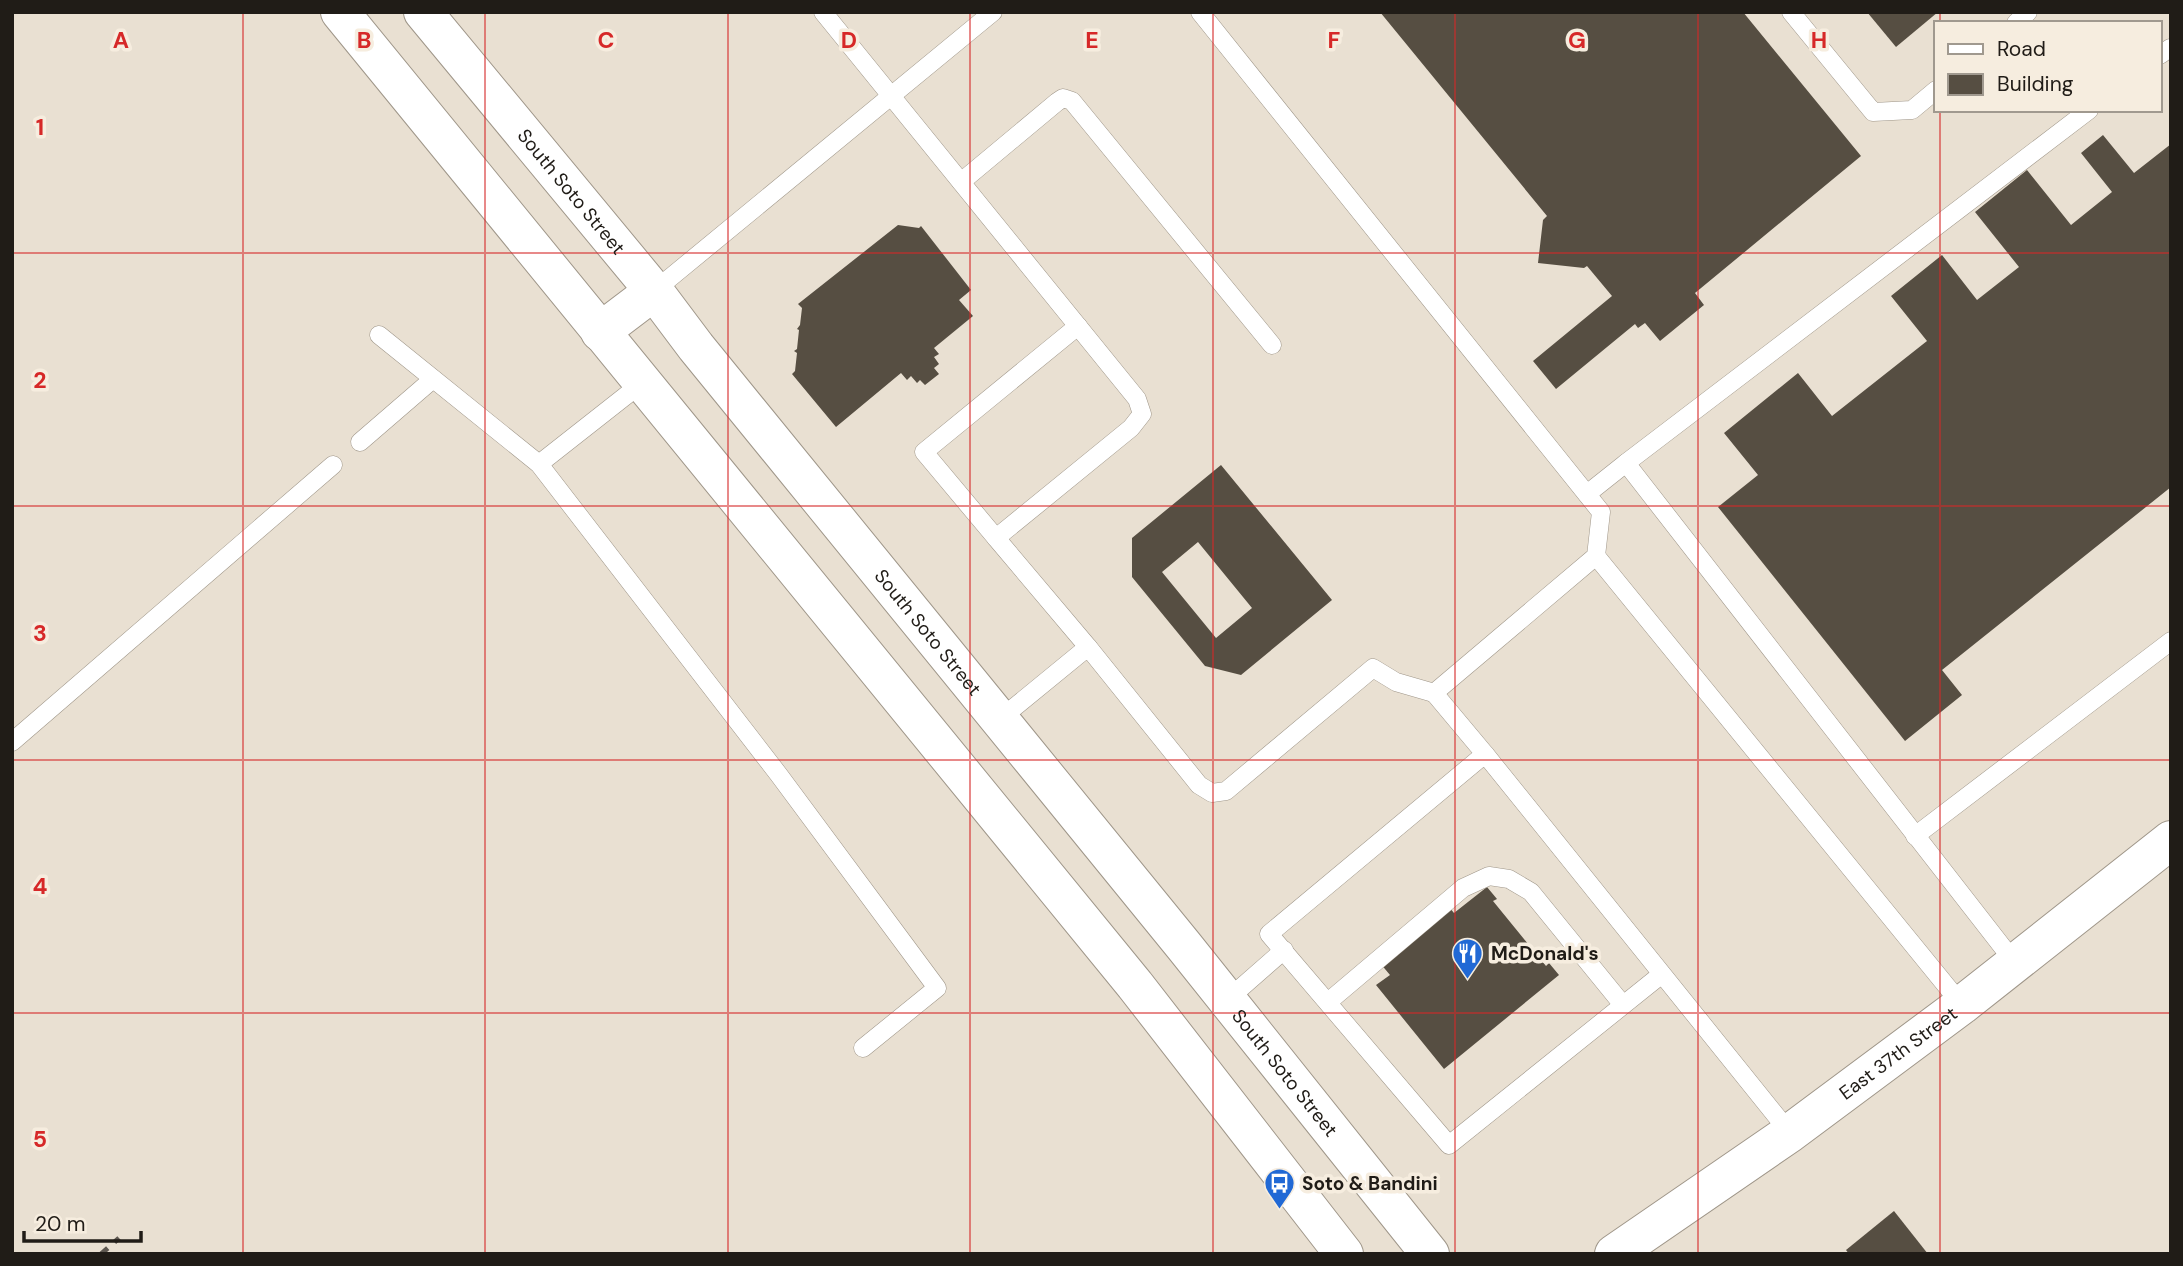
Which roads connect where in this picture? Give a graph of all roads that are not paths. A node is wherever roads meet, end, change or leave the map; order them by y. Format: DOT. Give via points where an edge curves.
graph roads {
  1 [pos="340,12"];
  2 [pos="423,12"];
  3 [pos="823,12"];
  4 [pos="993,12"];
  5 [pos="1200,12"];
  6 [pos="1791,12"];
  7 [pos="1934,92"];
  8 [pos="891,97"];
  9 [pos="2086,112"];
  10 [pos="961,182"];
  11 [pos="654,291"];
  12 [pos="1078,326"];
  13 [pos="600,332"];
  14 [pos="380,335"];
  15 [pos="1272,345"];
  16 [pos="433,379"];
  17 [pos="642,383"];
  18 [pos="360,442"];
  19 [pos="1626,463"];
  20 [pos="539,464"];
  21 [pos="333,465"];
  22 [pos="1587,494"];
  23 [pos="996,538"];
  24 [pos="1596,556"];
  25 [pos="2171,640"];
  26 [pos="1088,647"];
  27 [pos="1434,693"];
  28 [pos="1000,719"];
  29 [pos="12,742"];
  30 [pos="1485,754"];
  31 [pos="1914,836"];
  32 [pos="2171,840"];
  33 [pos="1284,950"];
  34 [pos="2015,962"];
  35 [pos="1662,974"];
  36 [pos="1227,1000"];
  37 [pos="1328,1002"];
  38 [pos="1623,1005"];
  39 [pos="1962,1005"];
  40 [pos="863,1048"];
  41 [pos="1790,1133"];
  42 [pos="1344,1254"];
  43 [pos="1430,1254"];
  44 [pos="1614,1254"];
  1 -- 13 [label="main road"];
  2 -- 11 [label="main road, South Soto Street"];
  3 -- 8 [label="lane"];
  4 -- 8 [label="lane"];
  5 -- 22 [label="lane"];
  6 -- 7 [label="lane" via="1872,112 1912,110"];
  8 -- 10 [label="lane"];
  8 -- 11 [label="lane"];
  9 -- 19 [label="lane"];
  10 -- 12 [label="lane"];
  10 -- 15 [label="lane" via="1057,102 1063,98 1072,101"];
  11 -- 13 [label="main road"];
  11 -- 28 [label="main road, South Soto Street"];
  12 -- 23 [label="lane" via="1137,399 1142,414 1131,428"];
  12 -- 23 [label="lane" via="924,452"];
  13 -- 17 [label="main road"];
  14 -- 16 [label="lane"];
  16 -- 18 [label="lane"];
  16 -- 20 [label="lane"];
  17 -- 20 [label="lane"];
  17 -- 42 [label="main road" via="1178,1038"];
  19 -- 22 [label="lane"];
  19 -- 31 [label="lane"];
  20 -- 40 [label="lane" via="937,988"];
  21 -- 29 [label="lane"];
  22 -- 24 [label="lane" via="1601,513"];
  23 -- 26 [label="lane"];
  24 -- 27 [label="lane"];
  24 -- 39 [label="lane"];
  25 -- 31 [label="lane"];
  26 -- 27 [label="lane" via="1199,785 1212,793 1226,791 1373,668 1396,682"];
  26 -- 28 [label="lane"];
  27 -- 30 [label="lane"];
  28 -- 36 [label="main road, South Soto Street"];
  30 -- 33 [label="lane" via="1269,934"];
  30 -- 35 [label="lane"];
  31 -- 34 [label="lane"];
  32 -- 34 [label="main road, East 37th Street"];
  33 -- 36 [label="lane"];
  33 -- 37 [label="lane"];
  34 -- 39 [label="main road, East 37th Street"];
  35 -- 38 [label="lane"];
  35 -- 41 [label="lane"];
  36 -- 43 [label="main road, South Soto Street"];
  37 -- 38 [label="lane" via="1463,888 1489,876 1509,879 1531,892"];
  37 -- 38 [label="lane" via="1449,1145"];
  39 -- 41 [label="main road, East 37th Street"];
  41 -- 44 [label="main road, East 37th Street"];
}
